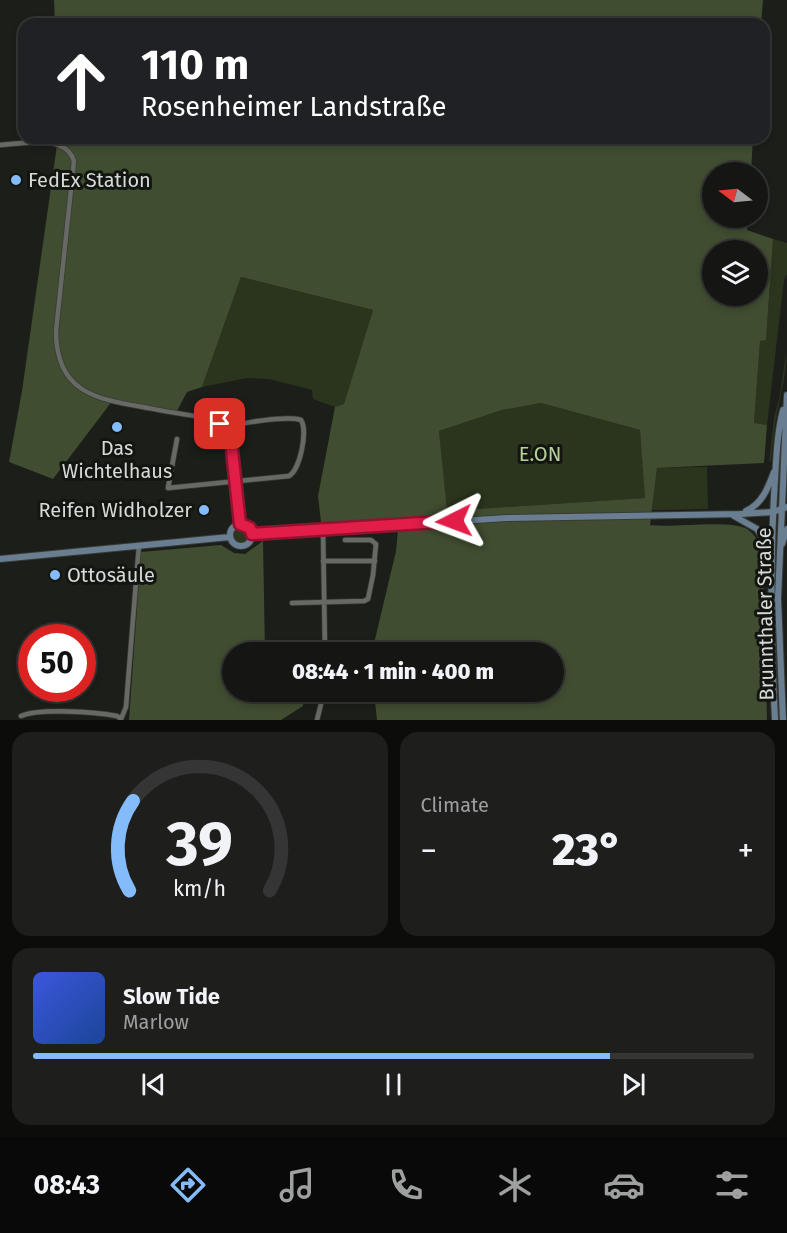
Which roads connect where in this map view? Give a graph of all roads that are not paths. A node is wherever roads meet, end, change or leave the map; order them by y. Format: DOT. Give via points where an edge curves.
graph roads {
  1 [pos="24,144"];
  2 [pos="58,144"];
  3 [pos="0,145"];
  4 [pos="787,396"];
  5 [pos="226,429"];
  6 [pos="177,439"];
  7 [pos="776,466"];
  8 [pos="236,482"];
  9 [pos="785,487"];
  10 [pos="784,511"];
  11 [pos="773,512"];
  12 [pos="731,514"];
  13 [pos="740,514"];
  14 [pos="240,524"];
  15 [pos="323,529"];
  16 [pos="787,529"];
  17 [pos="252,534"];
  18 [pos="230,537"];
  19 [pos="345,540"];
  20 [pos="139,545"];
  21 [pos="771,552"];
  22 [pos="778,553"];
  23 [pos="0,559"];
  24 [pos="323,561"];
  25 [pos="375,561"];
  26 [pos="323,602"];
  27 [pos="292,603"];
  28 [pos="325,642"];
  29 [pos="322,702"];
  30 [pos="21,716"];
  31 [pos="121,720"];
  32 [pos="317,720"];
  33 [pos="775,720"];
  34 [pos="784,720"];
  1 -- 3 [label="street"];
  2 -- 5 [label="street" via="70,152 74,161 56,341 59,358 71,379 102,400 208,418"];
  4 -- 7 [label="main road, Brunnthaler Straße"];
  4 -- 9 [label="main road, Brunnthaler Straße"];
  5 -- 8 [label="street"];
  5 -- 8 [label="street" via="292,419 304,424 299,462 291,476"];
  6 -- 8 [label="street" via="168,488"];
  7 -- 11 [label="main road, Brunnthaler Straße"];
  7 -- 13 [label="main road" via="759,502"];
  8 -- 14 [label="street"];
  9 -- 10 [label="main road, Brunnthaler Straße"];
  10 -- 11 [label="main road"];
  10 -- 22 [label="main road, Brunnthaler Straße"];
  11 -- 13 [label="main road"];
  11 -- 21 [label="main road, Brunnthaler Straße"];
  12 -- 13 [label="main road"];
  12 -- 15 [label="main road" via="507,518"];
  12 -- 21 [label="main road" via="757,529"];
  14 -- 17 [label="main road" via="250,528"];
  14 -- 18 [label="main road" via="232,528"];
  15 -- 17 [label="main road"];
  15 -- 24 [label="street"];
  16 -- 22 [label="main road"];
  17 -- 18 [label="main road" via="250,543 242,547"];
  18 -- 20 [label="main road"];
  19 -- 25 [label="street" via="374,541"];
  20 -- 23 [label="main road"];
  20 -- 31 [label="street" via="126,708"];
  21 -- 33 [label="main road, Brunnthaler Straße"];
  22 -- 34 [label="main road, Brunnthaler Straße"];
  24 -- 25 [label="street"];
  24 -- 26 [label="street"];
  25 -- 26 [label="street" via="368,599"];
  26 -- 27 [label="street"];
  26 -- 28 [label="street"];
  29 -- 32 [label="street"];
  30 -- 31 [label="street" via="91,713"];
}
